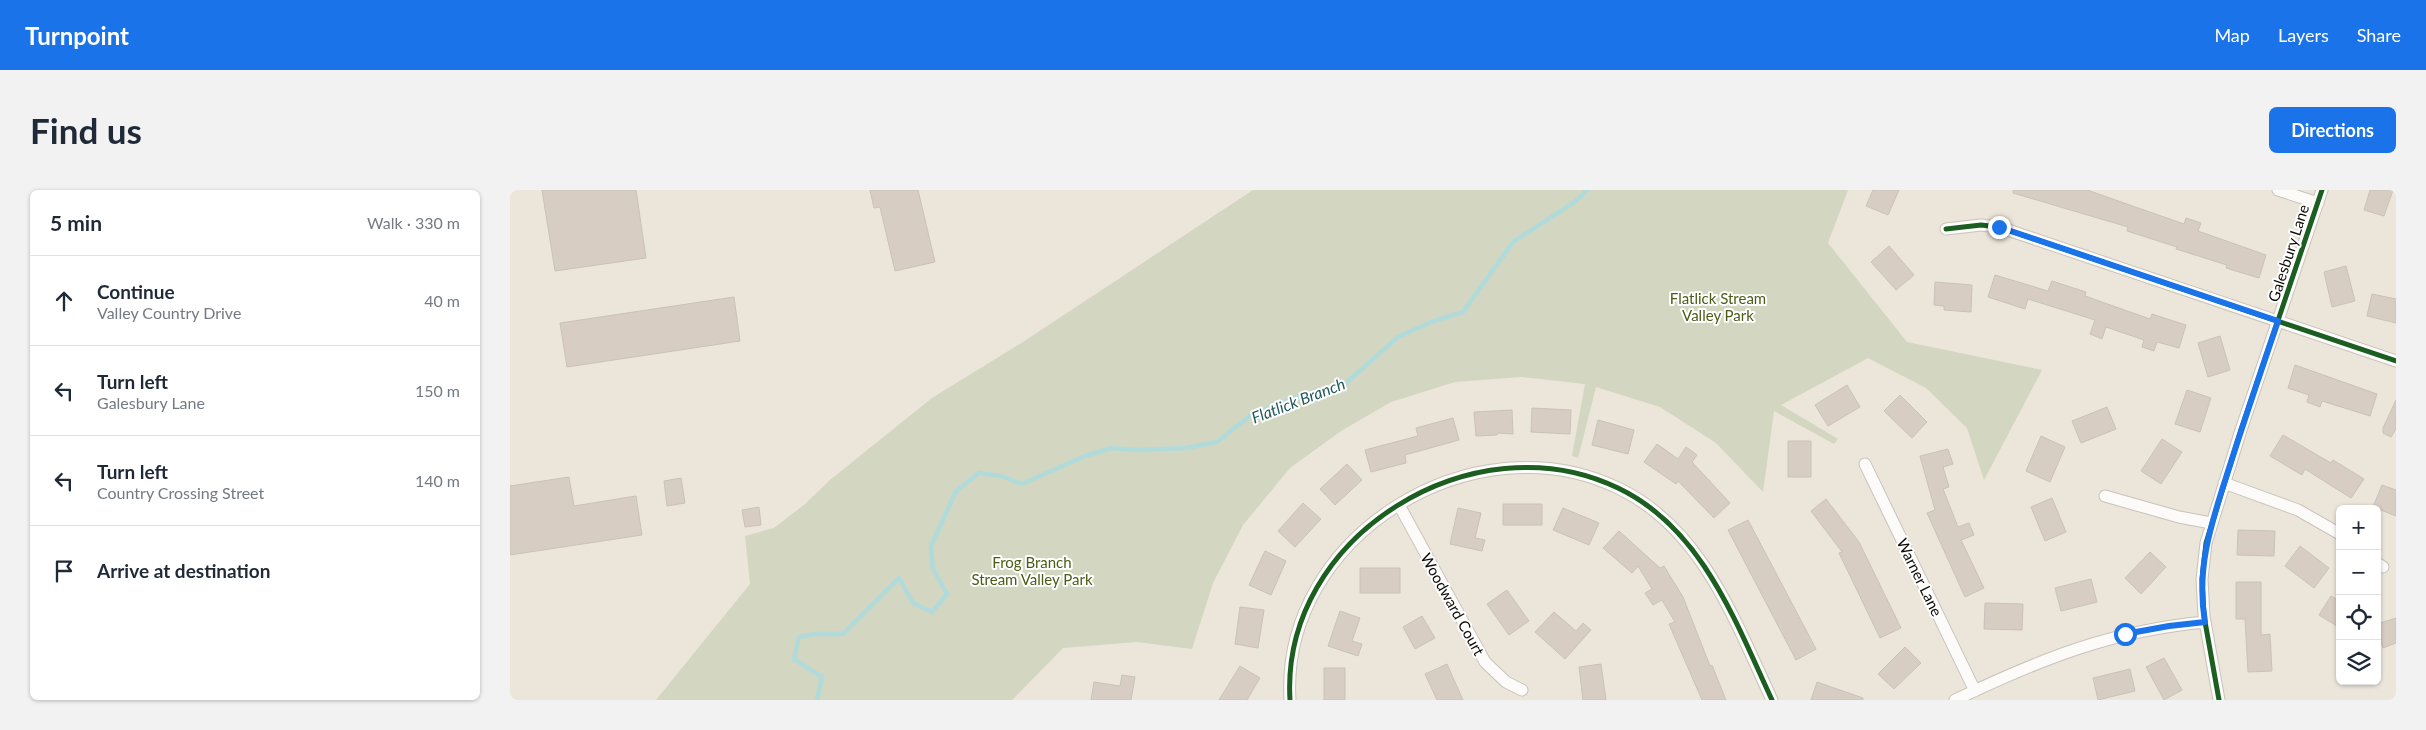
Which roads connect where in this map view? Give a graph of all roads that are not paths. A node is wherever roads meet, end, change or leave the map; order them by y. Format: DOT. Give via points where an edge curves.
graph roads {
  1 [pos="2278,190"];
  2 [pos="2322,190"];
  3 [pos="2318,203"];
  4 [pos="1946,229"];
  5 [pos="2278,321"];
  6 [pos="2396,361"];
  7 [pos="1865,464"];
  8 [pos="2224,483"];
  9 [pos="2105,496"];
  10 [pos="1399,505"];
  11 [pos="2212,523"];
  12 [pos="2336,532"];
  13 [pos="2205,622"];
  14 [pos="1522,690"];
  15 [pos="1975,691"];
  16 [pos="1290,700"];
  17 [pos="1772,700"];
  18 [pos="1955,700"];
  19 [pos="2219,700"];
  1 -- 3 [label="street"];
  2 -- 3 [label="street, Galesbury Lane"];
  3 -- 5 [label="street, Galesbury Lane"];
  4 -- 5 [label="street" via="1981,225 1999,227"];
  5 -- 6 [label="street"];
  5 -- 8 [label="street, Galesbury Lane"];
  7 -- 15 [label="street, Warner Lane"];
  8 -- 11 [label="street, Galesbury Lane"];
  8 -- 12 [label="street" via="2298,510"];
  9 -- 11 [label="street"];
  10 -- 14 [label="street, Woodward Court" via="1485,662 1506,682"];
  10 -- 16 [label="street" via="1358,534 1322,578 1296,634"];
  10 -- 17 [label="street" via="1440,484 1510,467 1540,467 1569,472 1618,488 1670,525 1701,560 1725,601"];
  11 -- 13 [label="street, Galesbury Lane" via="2203,565"];
  13 -- 15 [label="street" via="2169,626 2082,646 2049,657"];
  13 -- 19 [label="street, Galesbury Lane"];
  15 -- 18 [label="street"];
}
